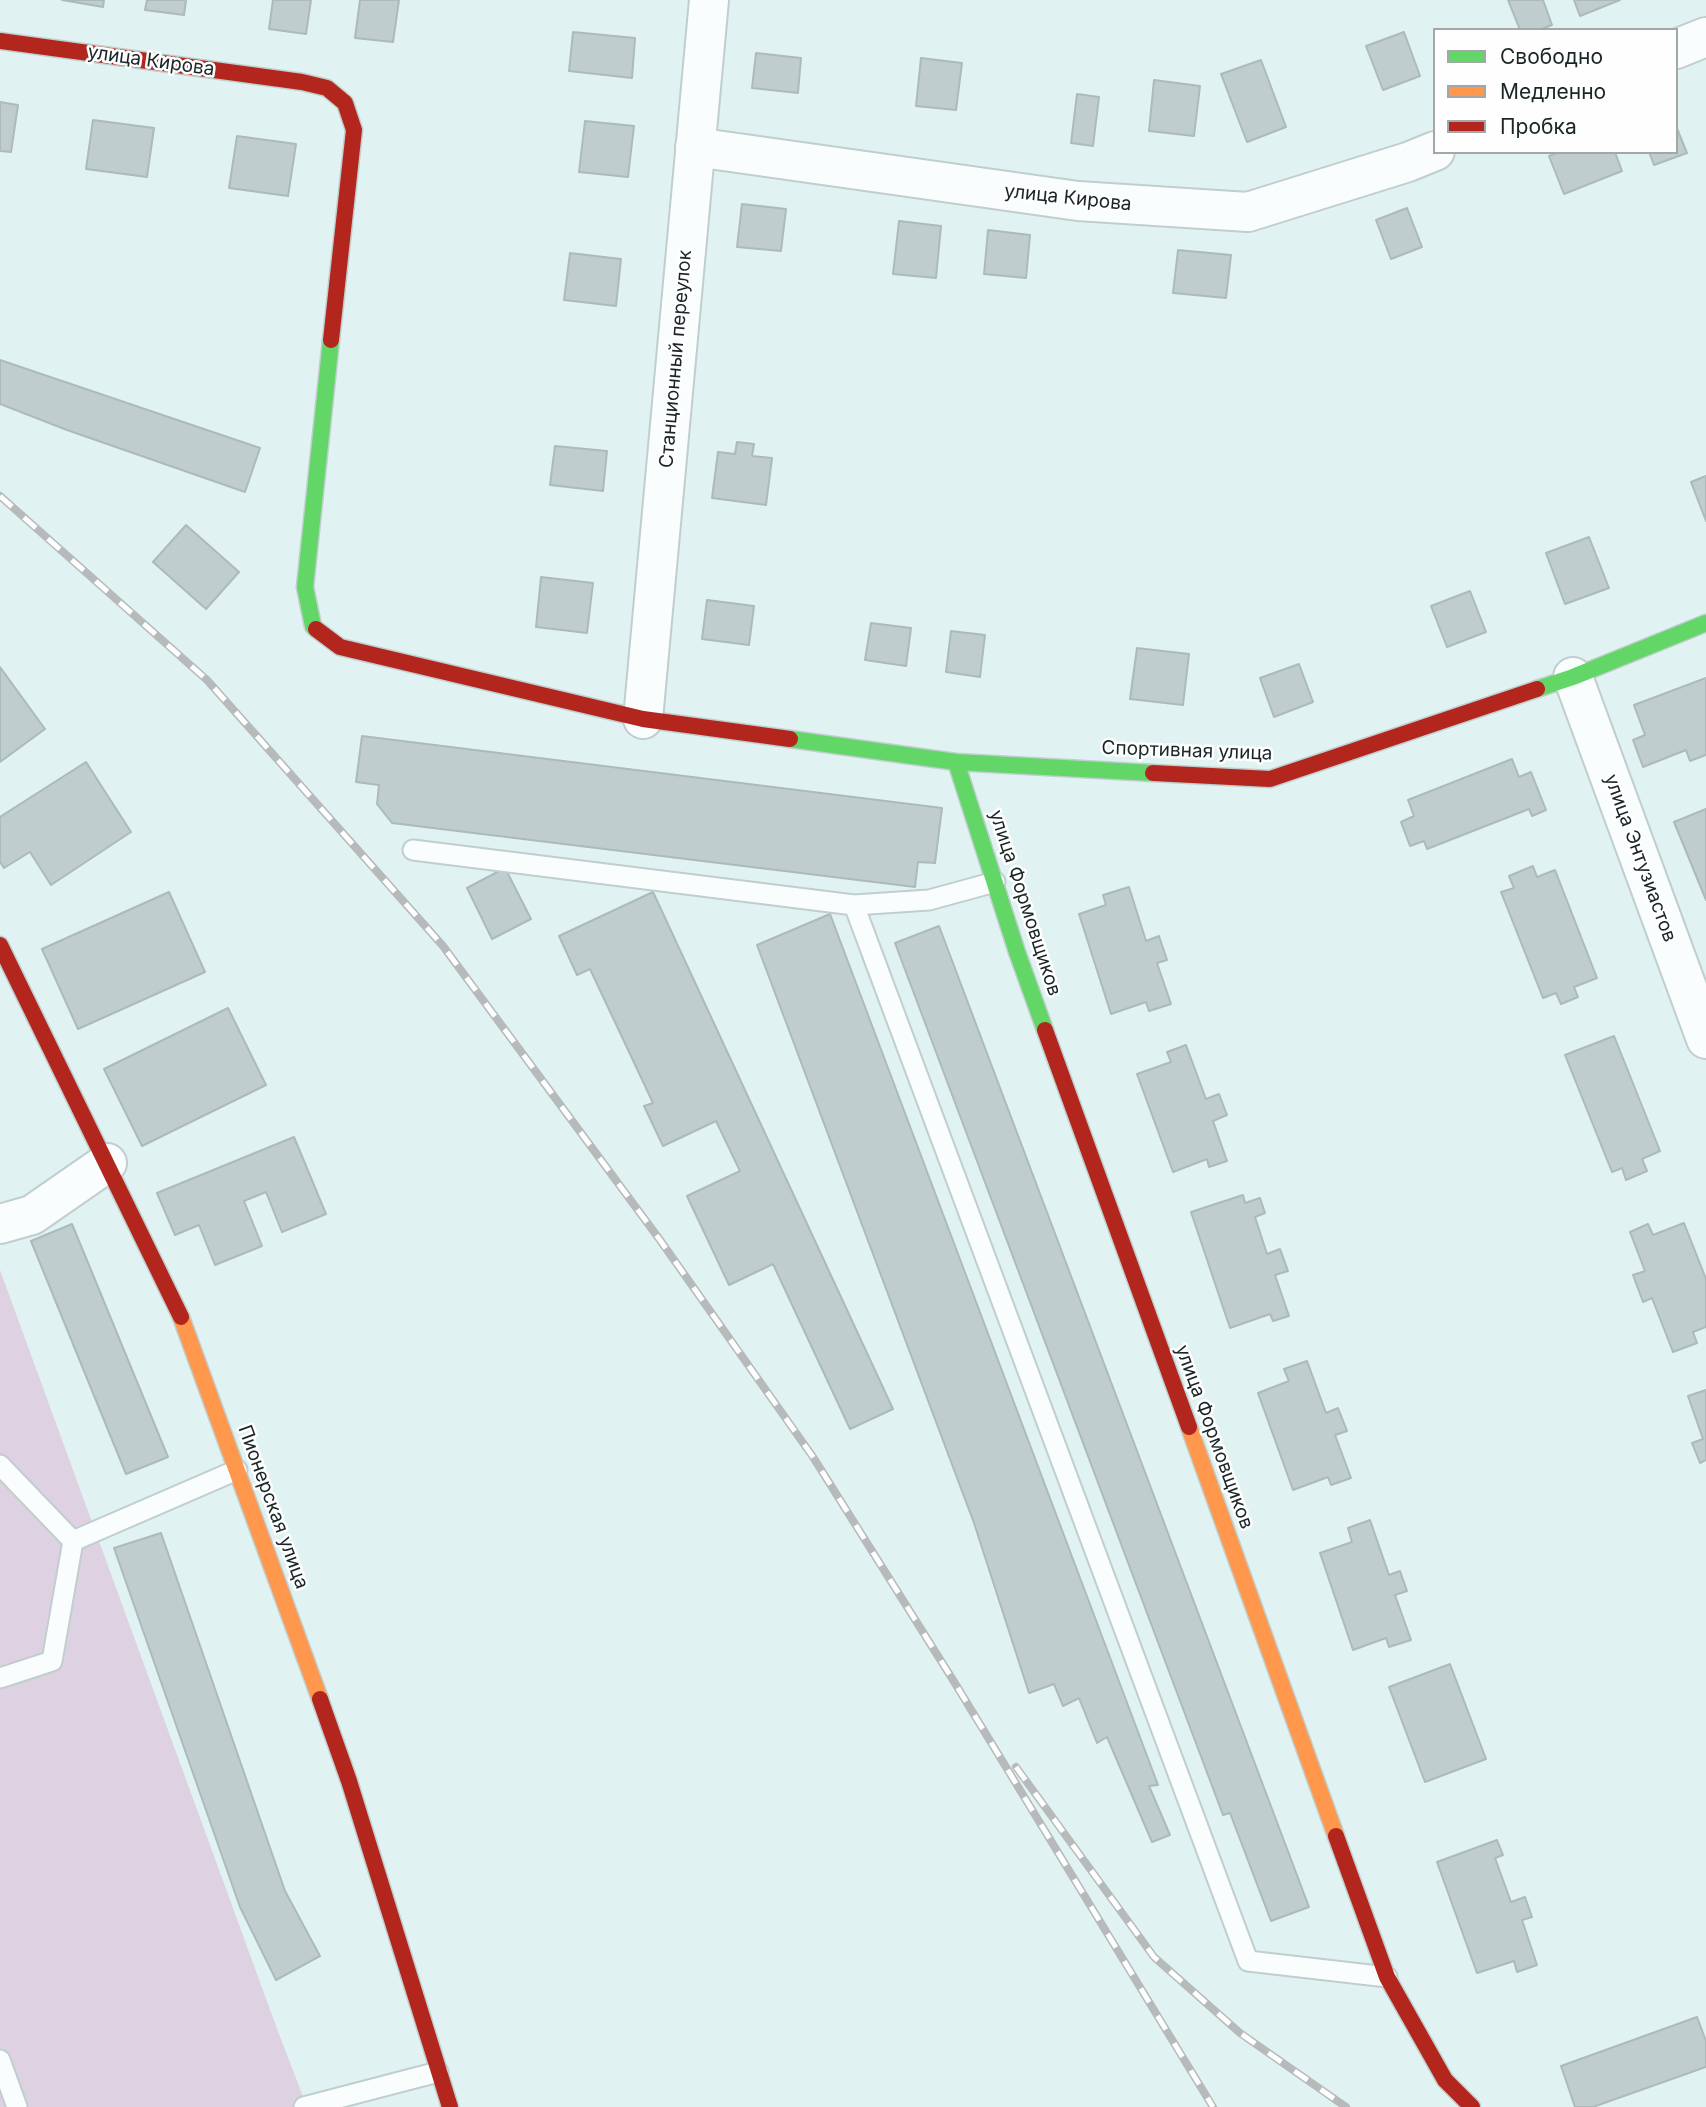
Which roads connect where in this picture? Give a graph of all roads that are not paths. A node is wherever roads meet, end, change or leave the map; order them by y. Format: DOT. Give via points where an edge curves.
graph roads {
  1 [pos="709,0"];
  2 [pos="1706,37"];
  3 [pos="0,41"];
  4 [pos="1678,48"];
  5 [pos="695,147"];
  6 [pos="1433,152"];
  7 [pos="1706,623"];
  8 [pos="1573,677"];
  9 [pos="643,719"];
  10 [pos="956,762"];
  11 [pos="413,850"];
  12 [pos="995,882"];
  13 [pos="854,905"];
  14 [pos="0,945"];
  15 [pos="1706,1039"];
  16 [pos="107,1163"];
  17 [pos="0,1224"];
  18 [pos="0,1465"];
  19 [pos="237,1470"];
  20 [pos="73,1541"];
  21 [pos="0,1678"];
  22 [pos="1387,1977"];
  23 [pos="0,2060"];
  24 [pos="438,2072"];
  25 [pos="17,2107"];
  26 [pos="304,2107"];
  27 [pos="450,2107"];
  28 [pos="1472,2107"];
  1 -- 5 [label="street, Станционный переулок"];
  2 -- 4 [label="street"];
  3 -- 9 [label="street, улица Кирова" via="302,82 327,88 345,103 354,130 305,587 313,626 340,647"];
  5 -- 6 [label="street, улица Кирова" via="1078,201 1248,212"];
  5 -- 9 [label="street, Станционный переулок"];
  7 -- 8 [label="street, Спортивная улица"];
  8 -- 10 [label="street, Спортивная улица" via="1270,779"];
  8 -- 15 [label="street, улица Энтузиастов"];
  9 -- 10 [label="street, Спортивная улица"];
  10 -- 12 [label="street, улица Формовщиков"];
  11 -- 13 [label="lane"];
  12 -- 13 [label="lane" via="929,900"];
  12 -- 22 [label="street, улица Формовщиков"];
  13 -- 22 [label="lane" via="1248,1961"];
  14 -- 16 [label="street, Пионерская улица"];
  16 -- 17 [label="street" via="32,1215"];
  16 -- 19 [label="street, Пионерская улица" via="188,1331"];
  18 -- 20 [label="lane"];
  19 -- 20 [label="lane"];
  19 -- 24 [label="street, Пионерская улица" via="349,1781"];
  20 -- 21 [label="lane" via="52,1661"];
  22 -- 28 [label="street, улица Формовщиков" via="1445,2080"];
  23 -- 25 [label="lane"];
  24 -- 26 [label="lane"];
  24 -- 27 [label="street, Пионерская улица"];
}
